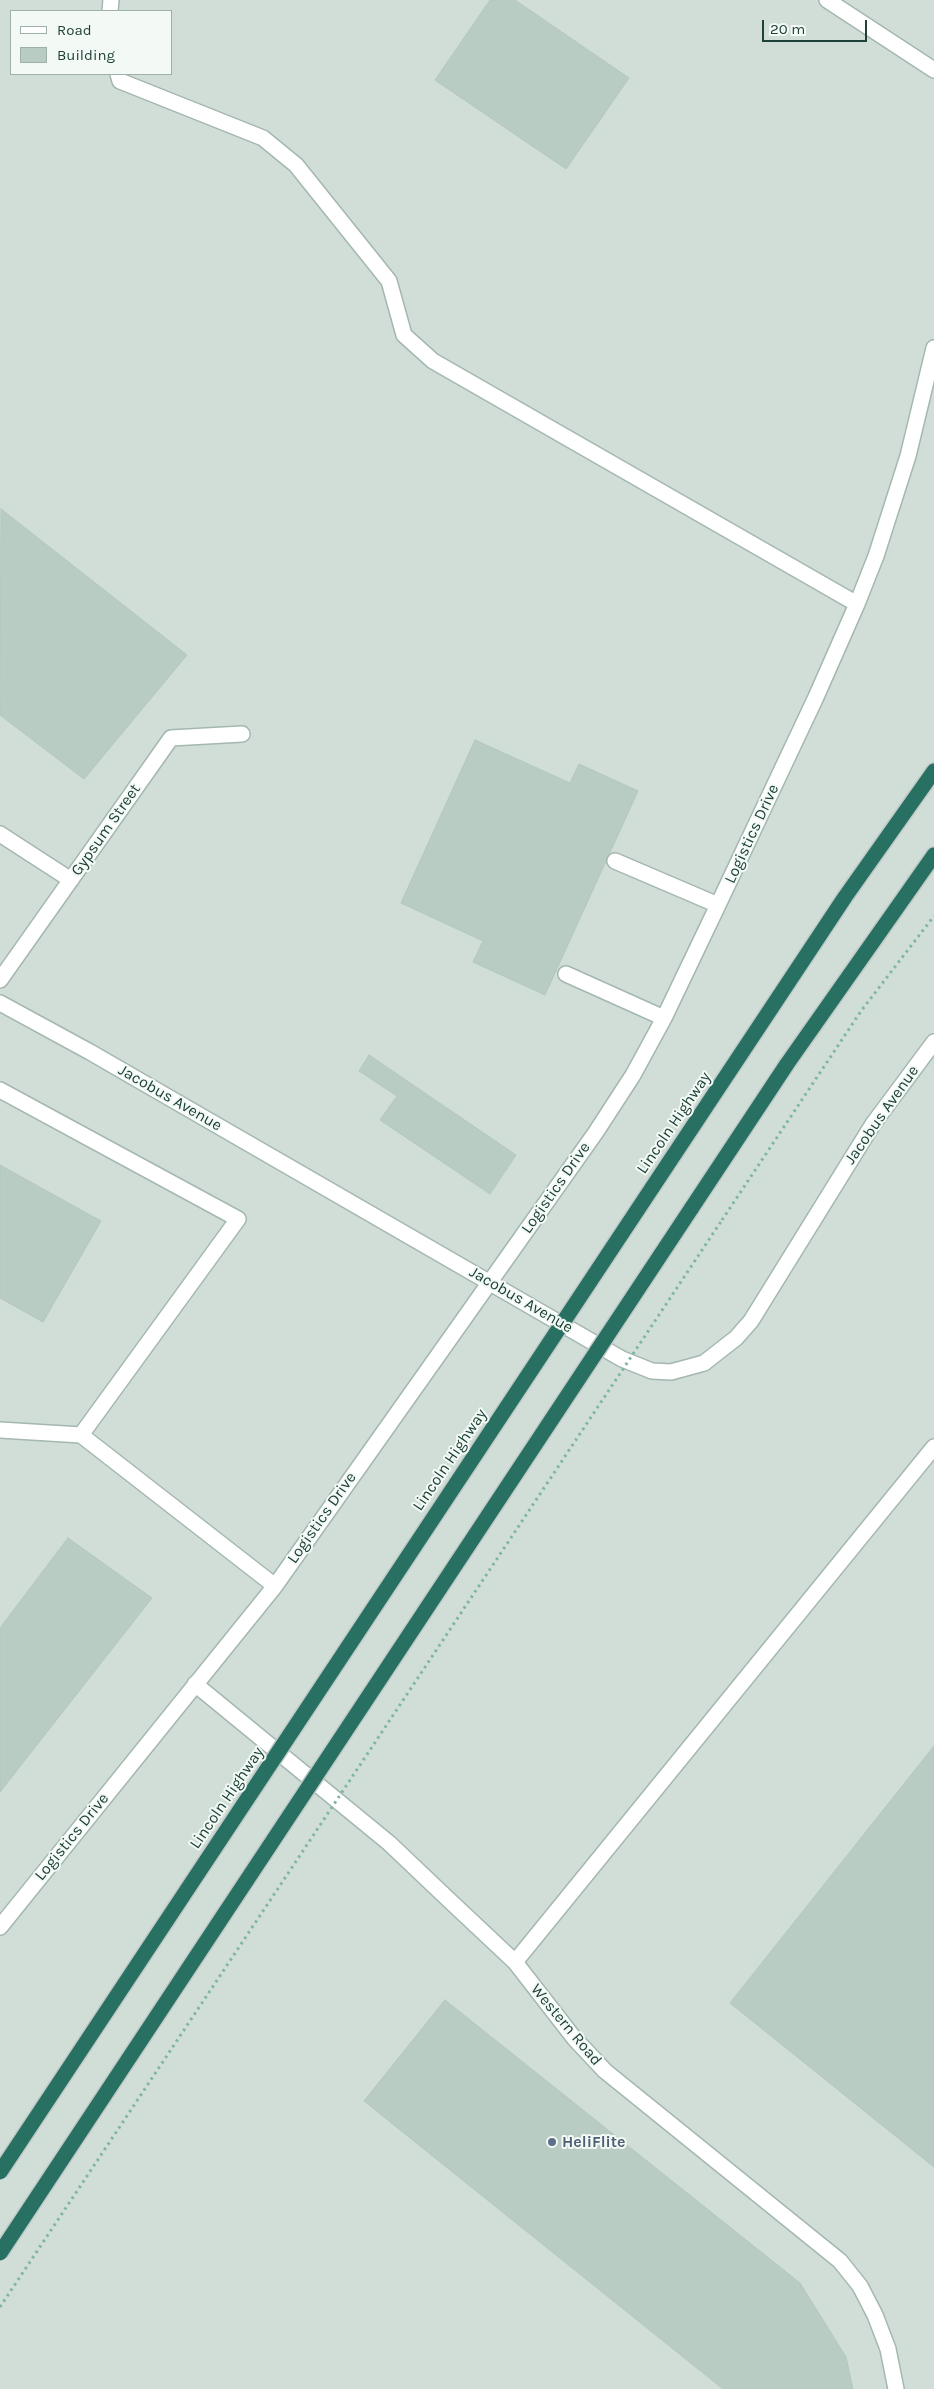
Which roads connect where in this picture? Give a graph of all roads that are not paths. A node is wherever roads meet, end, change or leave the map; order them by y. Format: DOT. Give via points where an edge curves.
graph roads {
  1 [pos="827,0"];
  2 [pos="934,70"];
  3 [pos="118,75"];
  4 [pos="934,348"];
  5 [pos="857,604"];
  6 [pos="242,734"];
  7 [pos="934,771"];
  8 [pos="0,834"];
  9 [pos="934,855"];
  10 [pos="615,861"];
  11 [pos="70,880"];
  12 [pos="718,905"];
  13 [pos="566,974"];
  14 [pos="0,980"];
  15 [pos="0,1003"];
  16 [pos="664,1018"];
  17 [pos="934,1042"];
  18 [pos="0,1090"];
  19 [pos="489,1281"];
  20 [pos="0,1430"];
  21 [pos="81,1435"];
  22 [pos="934,1447"];
  23 [pos="275,1586"];
  24 [pos="195,1684"];
  25 [pos="0,1927"];
  26 [pos="515,1962"];
  27 [pos="0,2172"];
  28 [pos="0,2253"];
  29 [pos="896,2389"];
  1 -- 2 [label="street"];
  3 -- 5 [label="street" via="120,81 262,138 296,165 388,281 404,334 434,361"];
  4 -- 5 [label="street, Logistics Drive" via="908,456"];
  5 -- 12 [label="street, Logistics Drive"];
  6 -- 11 [label="street, Gypsum Street" via="171,738"];
  7 -- 27 [label="highway, Lincoln Highway, bridge" via="845,897"];
  8 -- 11 [label="street"];
  9 -- 28 [label="highway, bridge" via="787,1064"];
  10 -- 12 [label="street"];
  11 -- 14 [label="street, Gypsum Street"];
  12 -- 16 [label="street, Logistics Drive"];
  13 -- 16 [label="street"];
  15 -- 19 [label="street, Jacobus Avenue" via="99,1056"];
  16 -- 19 [label="street, Logistics Drive" via="616,1103"];
  17 -- 19 [label="street, Jacobus Avenue" via="873,1124 751,1321 736,1338 704,1363 671,1372 639,1366"];
  18 -- 21 [label="street" via="238,1219"];
  19 -- 23 [label="street, Logistics Drive"];
  20 -- 21 [label="street"];
  21 -- 23 [label="street"];
  22 -- 26 [label="street"];
  23 -- 24 [label="street, Logistics Drive"];
  24 -- 25 [label="street, Logistics Drive"];
  24 -- 26 [label="street, Western Road" via="389,1843"];
  26 -- 29 [label="street, Western Road" via="574,2038 605,2071 840,2261 860,2286 875,2315 888,2349"];
}
